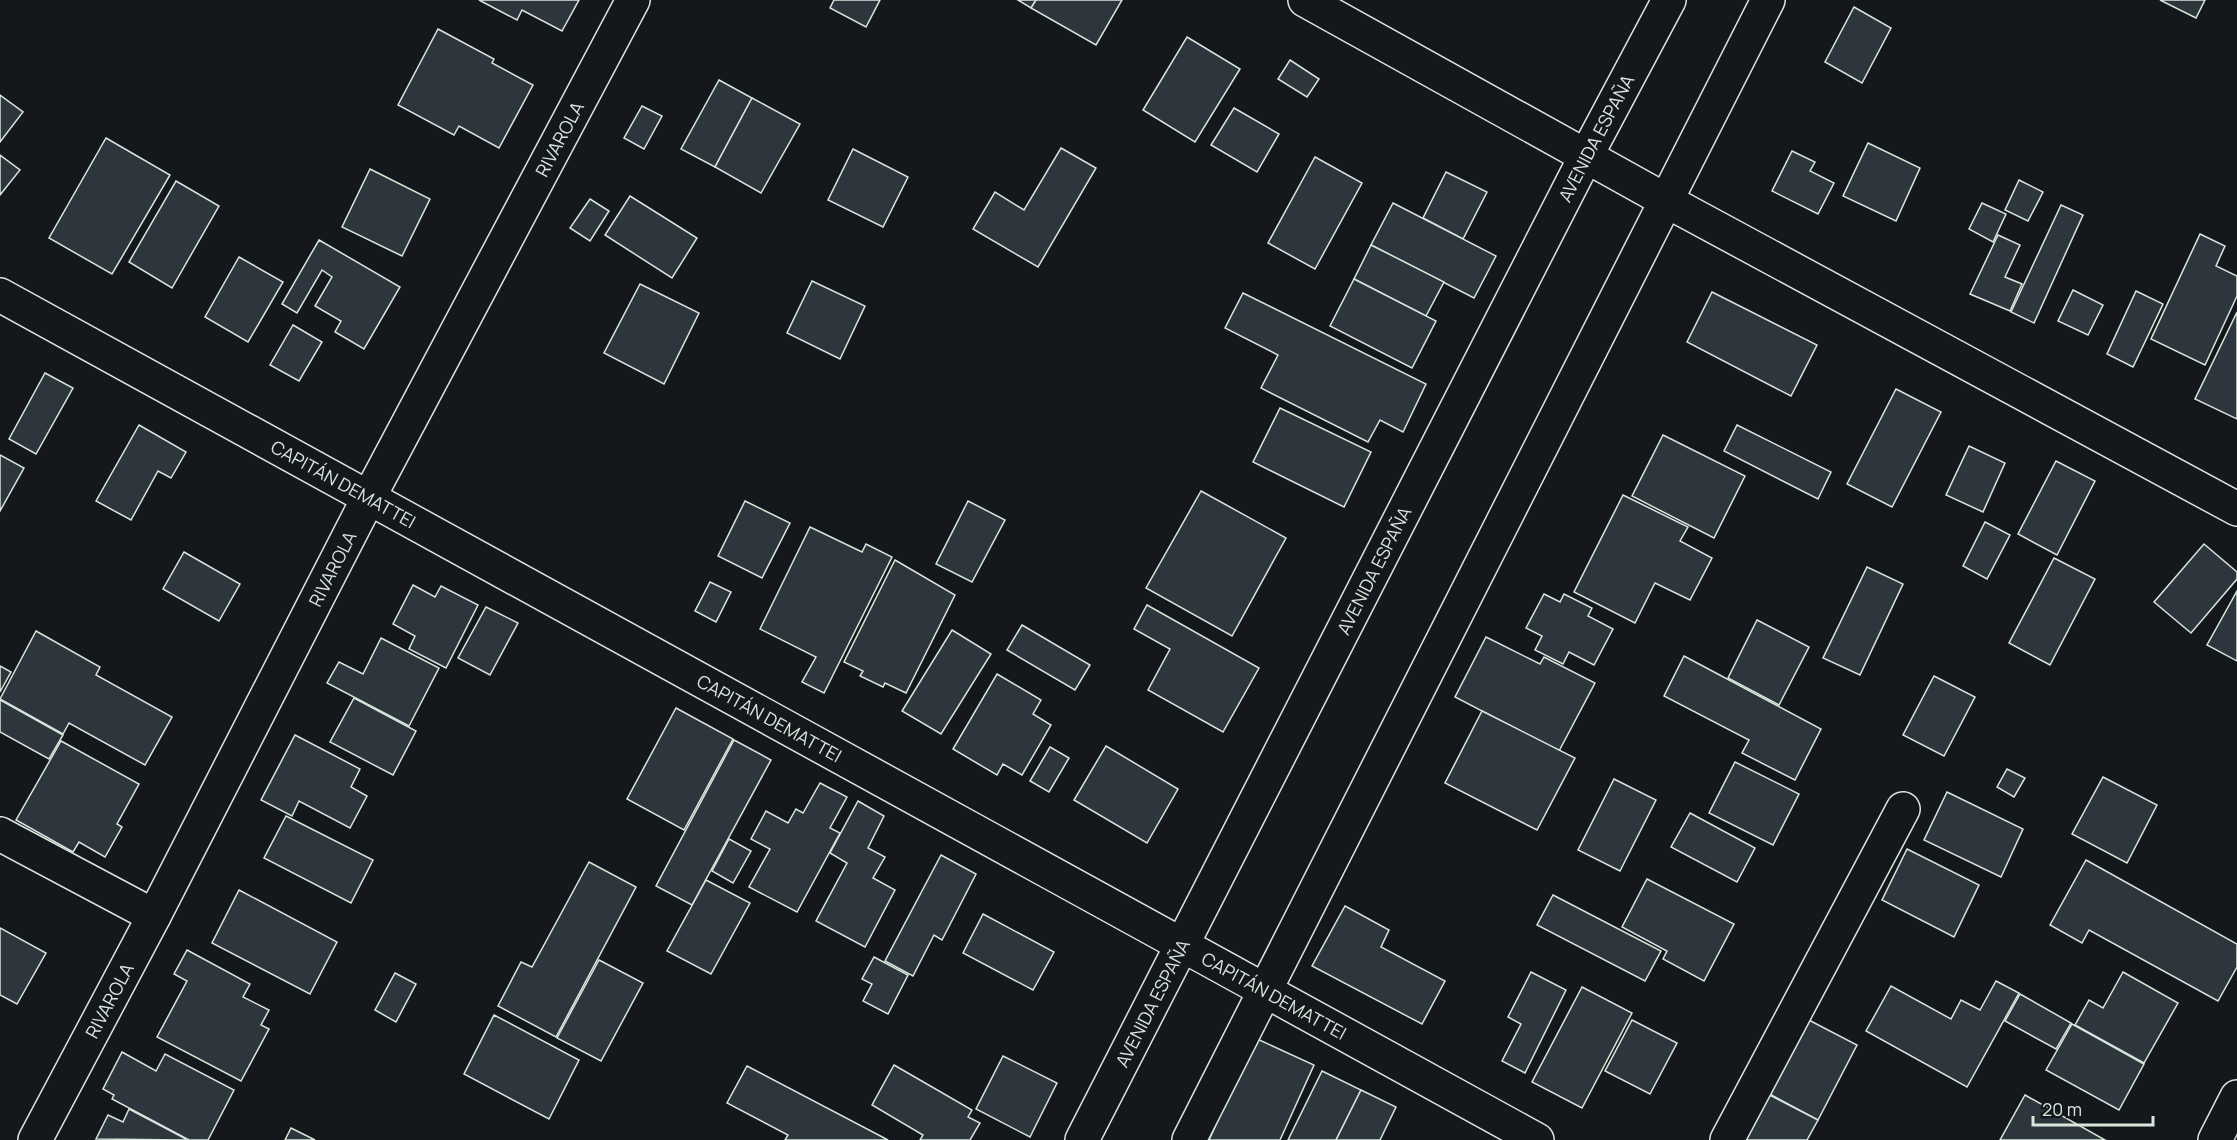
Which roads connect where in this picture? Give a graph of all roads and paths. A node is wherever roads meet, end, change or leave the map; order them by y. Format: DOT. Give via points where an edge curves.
graph roads {
  1 [pos="633,0"];
  2 [pos="1305,0"];
  3 [pos="1669,0"];
  4 [pos="1768,0"];
  5 [pos="1586,156"];
  6 [pos="1665,200"];
  7 [pos="0,295"];
  8 [pos="369,497"];
  9 [pos="2237,509"];
  10 [pos="1903,809"];
  11 [pos="0,834"];
  12 [pos="154,916"];
  13 [pos="1181,944"];
  14 [pos="1265,990"];
  15 [pos="2237,1097"];
  16 [pos="35,1140"];
  17 [pos="1082,1140"];
  18 [pos="1189,1140"];
  19 [pos="1537,1140"];
  20 [pos="1728,1140"];
  21 [pos="2215,1140"];
  1 -- 8 [label="street, RIVAROLA"];
  2 -- 5 [label="street"];
  3 -- 5 [label="street, AVENIDA ESPAÑA"];
  4 -- 6 [label="street"];
  5 -- 6 [label="street"];
  5 -- 13 [label="street, AVENIDA ESPAÑA"];
  6 -- 9 [label="street"];
  6 -- 14 [label="street"];
  7 -- 8 [label="street, CAPITÁN DEMATTEI"];
  8 -- 12 [label="street, RIVAROLA"];
  8 -- 13 [label="street, CAPITÁN DEMATTEI"];
  10 -- 20 [label="street"];
  11 -- 12 [label="street"];
  12 -- 16 [label="street, RIVAROLA"];
  13 -- 14 [label="street, CAPITÁN DEMATTEI"];
  13 -- 17 [label="street, AVENIDA ESPAÑA"];
  14 -- 18 [label="street"];
  14 -- 19 [label="street, CAPITÁN DEMATTEI"];
  15 -- 21 [label="street"];
}
